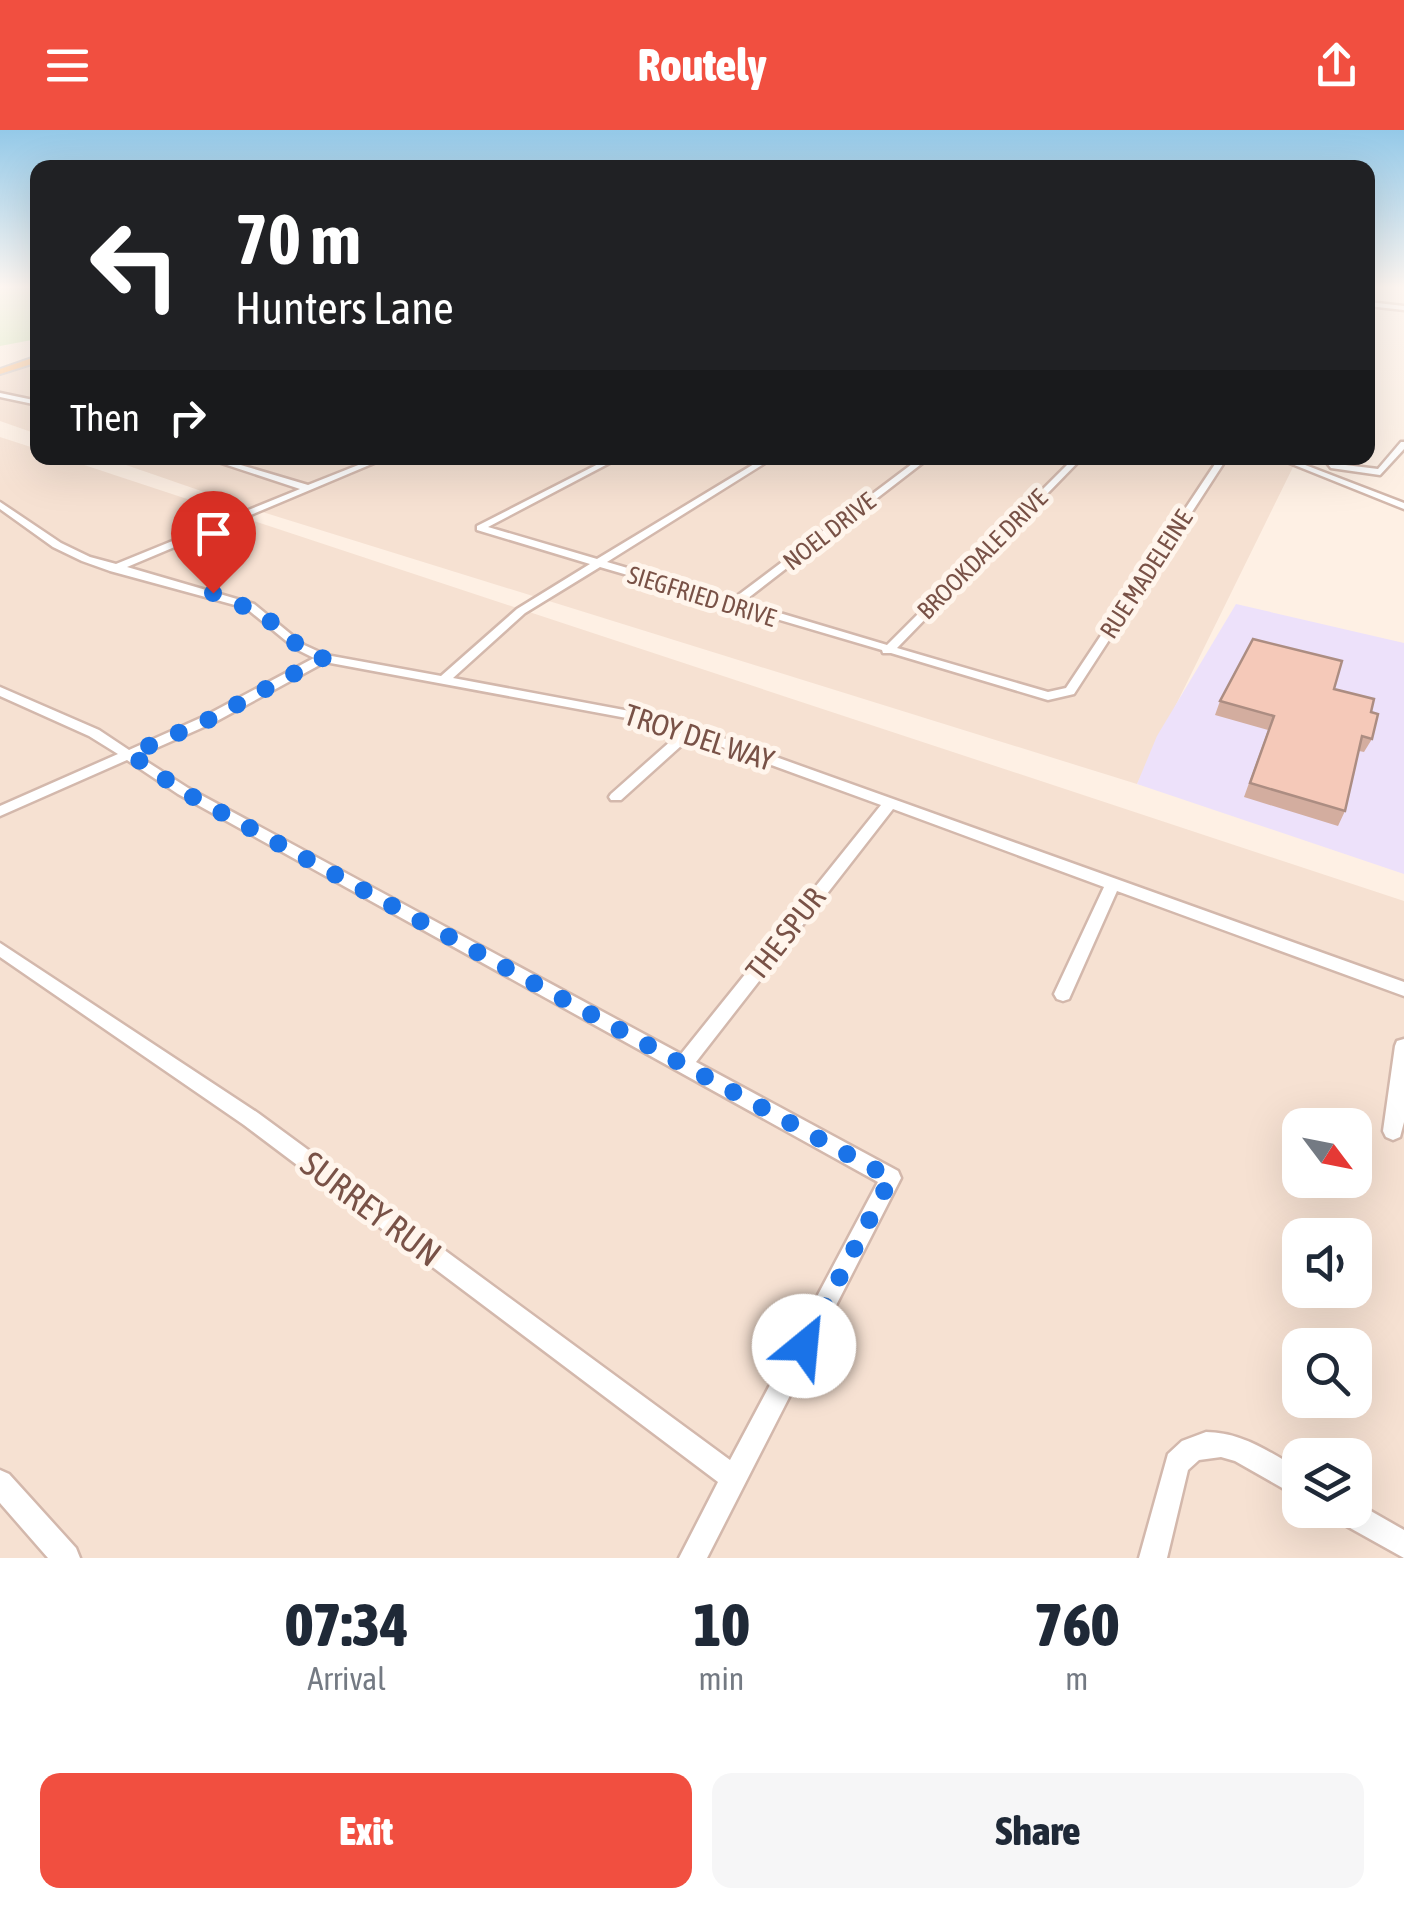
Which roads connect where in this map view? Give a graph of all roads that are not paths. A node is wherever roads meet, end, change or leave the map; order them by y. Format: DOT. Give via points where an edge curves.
graph roads {
  1 [pos="30,363"];
  2 [pos="0,372"];
  3 [pos="0,395"];
  4 [pos="30,401"];
  5 [pos="1404,444"];
  6 [pos="1392,459"];
  7 [pos="1404,462"];
  8 [pos="233,465"];
  9 [pos="365,465"];
  10 [pos="602,465"];
  11 [pos="759,465"];
  12 [pos="916,465"];
  13 [pos="1071,465"];
  14 [pos="1219,465"];
  15 [pos="1299,465"];
  16 [pos="1339,465"];
  17 [pos="1344,468"];
  18 [pos="1356,471"];
  19 [pos="1332,478"];
  20 [pos="1344,482"];
  21 [pos="308,488"];
  22 [pos="1404,492"];
  23 [pos="1399,504"];
  24 [pos="0,505"];
  25 [pos="596,564"];
  26 [pos="114,569"];
  27 [pos="732,605"];
  28 [pos="887,650"];
  29 [pos="323,658"];
  30 [pos="443,682"];
  31 [pos="0,690"];
  32 [pos="1070,690"];
  33 [pos="690,731"];
  34 [pos="130,754"];
  35 [pos="616,797"];
  36 [pos="890,803"];
  37 [pos="0,812"];
  38 [pos="1114,884"];
  39 [pos="0,949"];
  40 [pos="1404,989"];
  41 [pos="1063,994"];
  42 [pos="1404,1046"];
  43 [pos="684,1065"];
  44 [pos="1393,1131"];
  45 [pos="1282,1475"];
  46 [pos="735,1479"];
  47 [pos="0,1483"];
  48 [pos="1372,1527"];
  49 [pos="1404,1545"];
  50 [pos="66,1558"];
  51 [pos="693,1558"];
  52 [pos="1153,1558"];
  1 -- 2 [label="main road"];
  3 -- 4 [label="street"];
  5 -- 6 [label="street"];
  6 -- 7 [label="street"];
  6 -- 18 [label="street" via="1380,472"];
  8 -- 21 [label="street"];
  9 -- 21 [label="street"];
  10 -- 25 [label="street, SIEGFRIED DRIVE" via="480,528"];
  11 -- 25 [label="street"];
  12 -- 27 [label="street, NOEL DRIVE"];
  13 -- 28 [label="street, BROOKDALE DRIVE"];
  14 -- 32 [label="street, RUE MADELEINE"];
  15 -- 19 [label="street"];
  16 -- 17 [label="street"];
  17 -- 18 [label="street"];
  17 -- 19 [label="street"];
  18 -- 20 [label="street"];
  19 -- 20 [label="street"];
  20 -- 23 [label="street"];
  21 -- 26 [label="street"];
  22 -- 23 [label="street"];
  24 -- 26 [label="street, TROY DEL WAY" via="57,545"];
  25 -- 27 [label="street, SIEGFRIED DRIVE"];
  25 -- 30 [label="street" via="521,611"];
  26 -- 29 [label="street, TROY DEL WAY" via="250,606"];
  27 -- 28 [label="street, SIEGFRIED DRIVE"];
  28 -- 32 [label="street, SIEGFRIED DRIVE" via="1039,695"];
  29 -- 30 [label="street, TROY DEL WAY"];
  29 -- 34 [label="street"];
  30 -- 33 [label="street, TROY DEL WAY" via="640,714"];
  31 -- 34 [label="street"];
  33 -- 35 [label="street"];
  33 -- 36 [label="street, TROY DEL WAY"];
  34 -- 37 [label="street"];
  34 -- 43 [label="street" via="182,791"];
  36 -- 38 [label="street, TROY DEL WAY"];
  36 -- 43 [label="street, THE SPUR"];
  38 -- 40 [label="street, TROY DEL WAY"];
  38 -- 41 [label="street"];
  39 -- 46 [label="street, SURREY RUN" via="251,1120"];
  42 -- 44 [label="street"];
  43 -- 46 [label="street" via="891,1178"];
  45 -- 52 [label="street" via="1222,1443 1186,1451 1176,1463"];
  46 -- 51 [label="street"];
  47 -- 50 [label="street"];
  48 -- 49 [label="street"];
}
